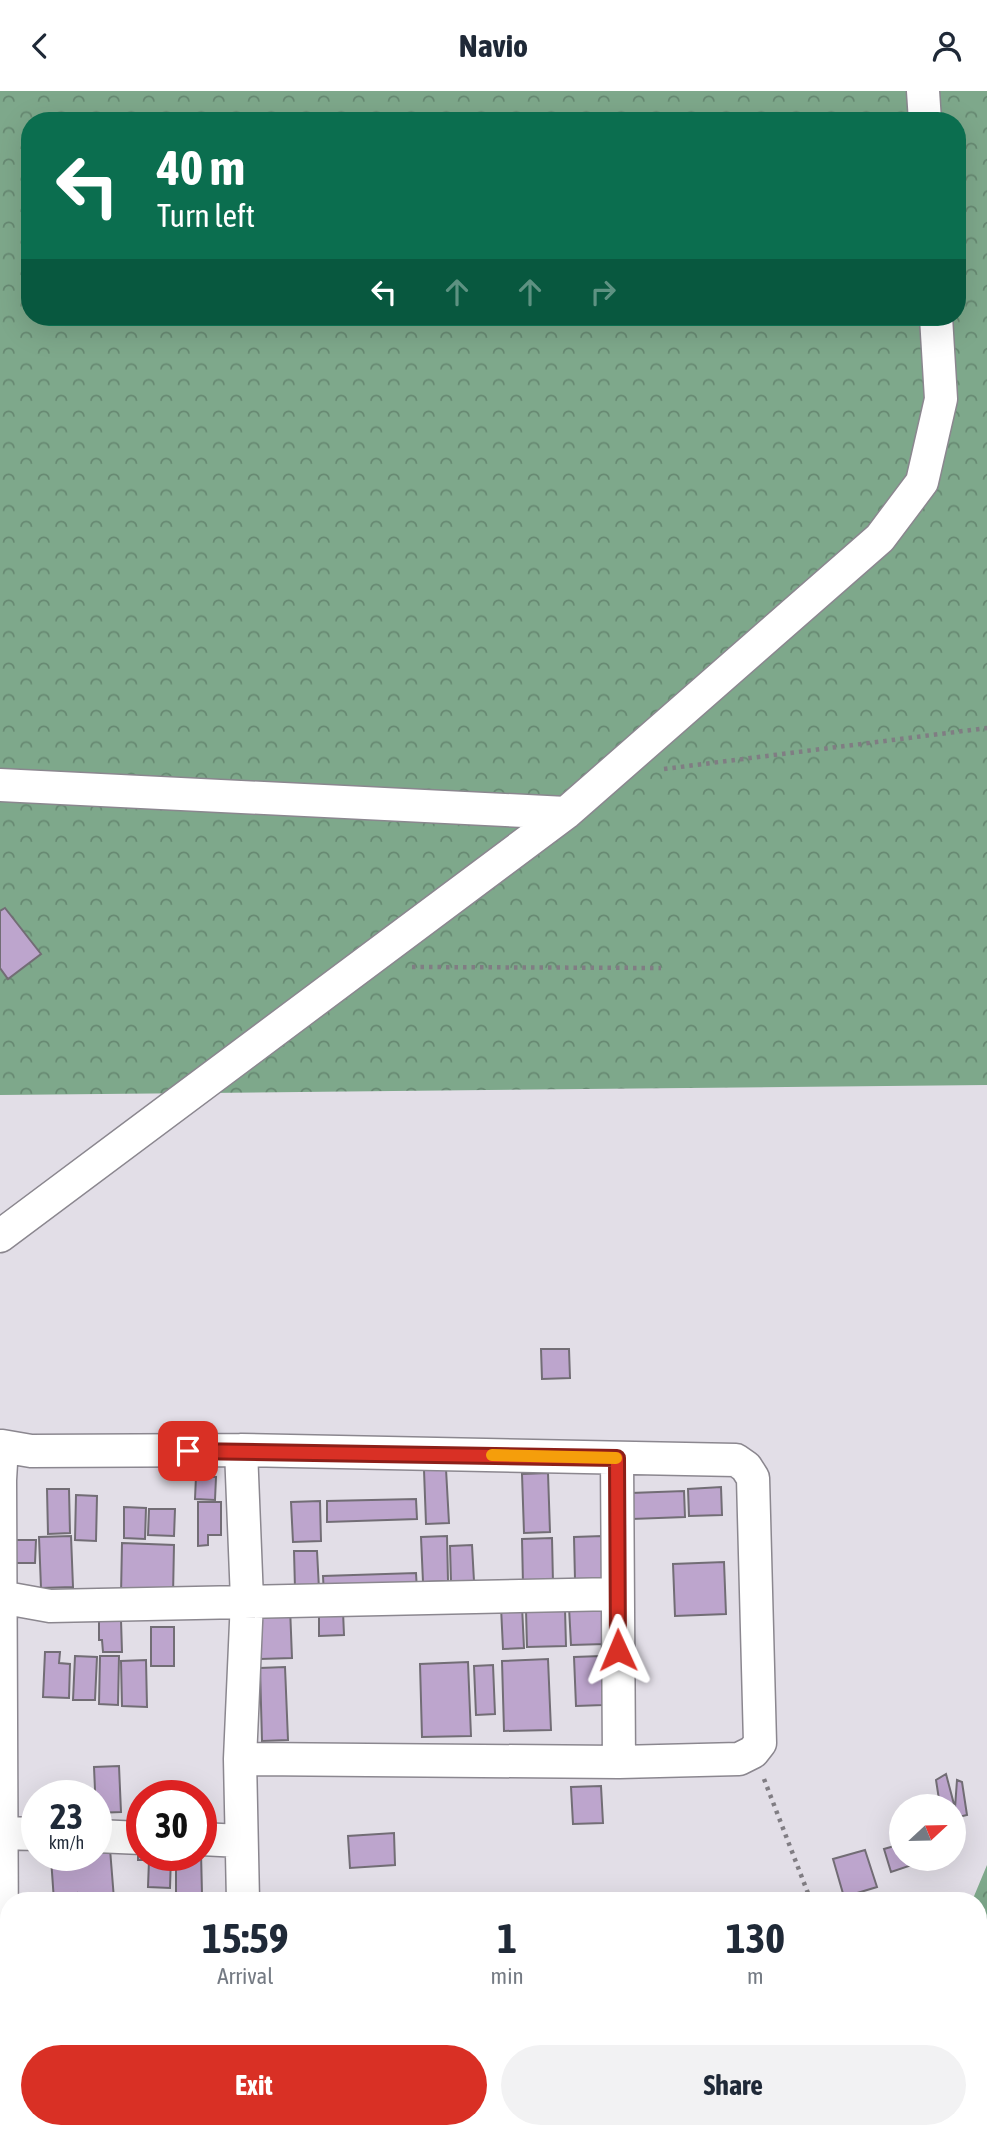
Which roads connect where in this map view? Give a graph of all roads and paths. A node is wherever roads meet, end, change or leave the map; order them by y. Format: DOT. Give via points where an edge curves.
graph roads {
  1 [pos="923,91"];
  2 [pos="924,112"];
  3 [pos="937,326"];
  4 [pos="987,728"];
  5 [pos="662,769"];
  6 [pos="0,785"];
  7 [pos="566,813"];
  8 [pos="359,966"];
  9 [pos="662,968"];
  10 [pos="0,1236"];
  11 [pos="1,1434"];
  12 [pos="241,1450"];
  13 [pos="617,1458"];
  14 [pos="617,1594"];
  15 [pos="0,1597"];
  16 [pos="247,1601"];
  17 [pos="753,1752"];
  18 [pos="240,1759"];
  19 [pos="619,1762"];
  20 [pos="0,1833"];
  21 [pos="21,1834"];
  22 [pos="217,1840"];
  23 [pos="240,1841"];
  24 [pos="2,1892"];
  25 [pos="243,1892"];
  26 [pos="807,1892"];
  1 -- 2 [label="street"];
  3 -- 7 [label="street" via="941,400 922,482 880,538"];
  4 -- 5 [label="path"];
  6 -- 7 [label="street"];
  7 -- 8 [label="street"];
  8 -- 9 [label="path"];
  8 -- 10 [label="street"];
  11 -- 12 [label="street" via="30,1451"];
  11 -- 15 [label="street"];
  12 -- 13 [label="street"];
  12 -- 16 [label="street"];
  13 -- 14 [label="street"];
  13 -- 17 [label="street" via="736,1460 753,1478 760,1742"];
  14 -- 16 [label="street"];
  14 -- 19 [label="street"];
  15 -- 16 [label="street" via="50,1606"];
  15 -- 20 [label="street"];
  16 -- 18 [label="street"];
  17 -- 19 [label="street" via="739,1759"];
  17 -- 26 [label="path"];
  18 -- 19 [label="street"];
  18 -- 23 [label="street"];
  20 -- 21 [label="street"];
  20 -- 24 [label="street"];
  22 -- 23 [label="street"];
  23 -- 25 [label="street"];
}
